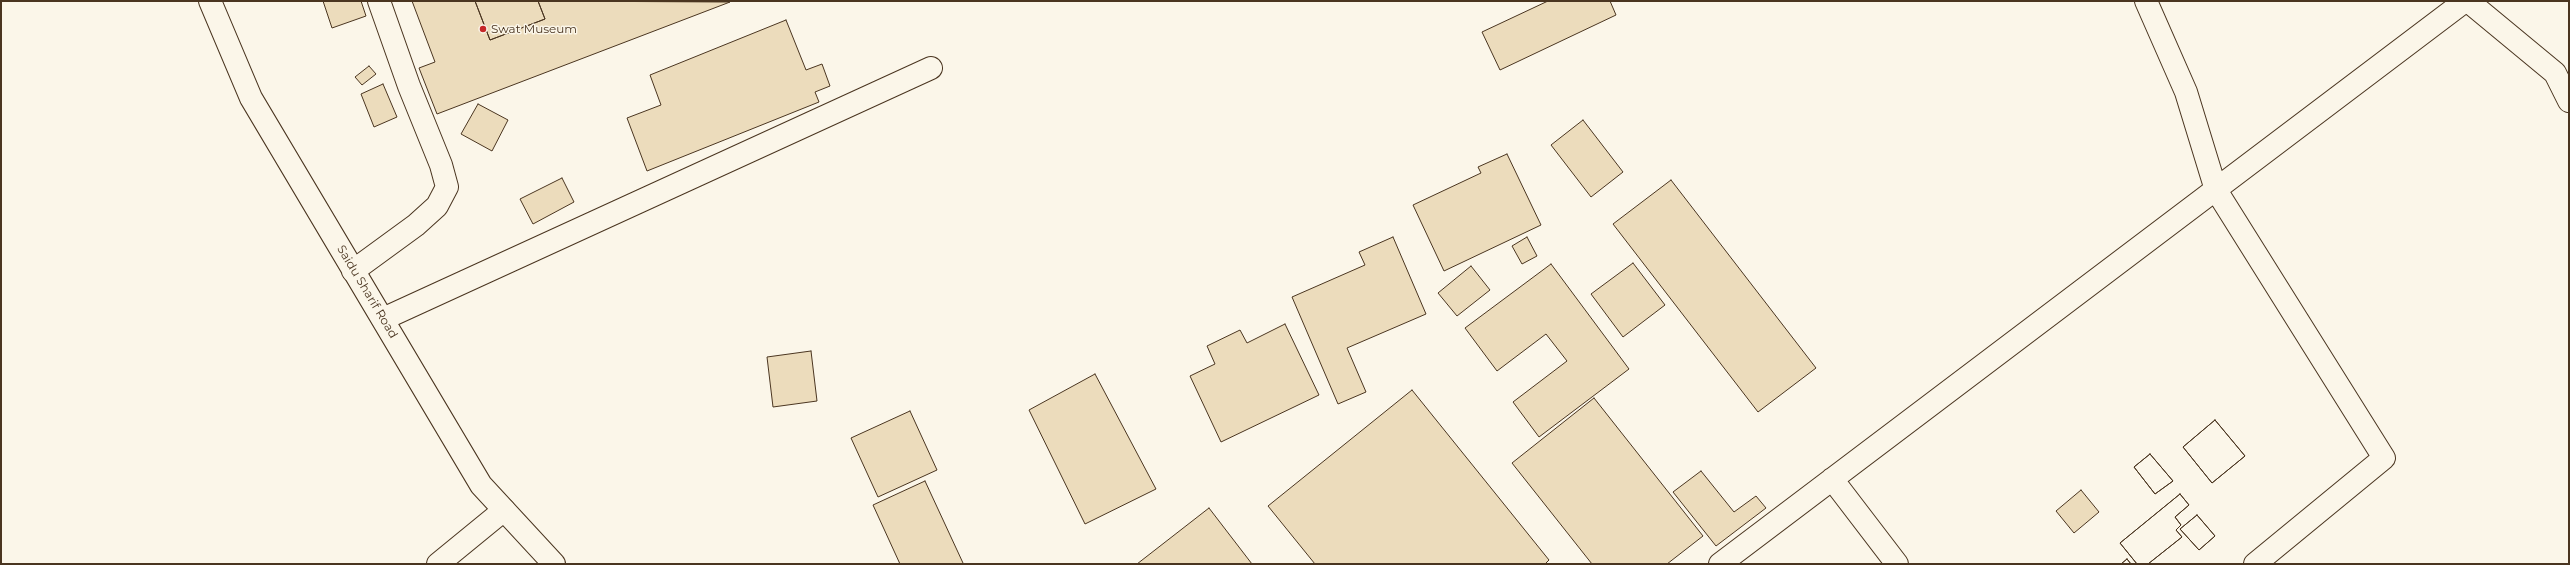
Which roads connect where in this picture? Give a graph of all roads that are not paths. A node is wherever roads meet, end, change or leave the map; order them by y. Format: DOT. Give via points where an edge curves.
graph roads {
  1 [pos="210,1"];
  2 [pos="379,1"];
  3 [pos="2146,1"];
  4 [pos="2467,1"];
  5 [pos="932,68"];
  6 [pos="2569,101"];
  7 [pos="2216,190"];
  8 [pos="353,271"];
  9 [pos="384,319"];
  10 [pos="1832,479"];
  11 [pos="504,510"];
  12 [pos="438,564"];
  13 [pos="554,564"];
  14 [pos="1720,564"];
  15 [pos="1897,564"];
  16 [pos="2255,564"];
  1 -- 8 [label="street, Saidu Sharif Road" via="251,98"];
  2 -- 8 [label="street" via="447,187 437,206 416,225"];
  3 -- 7 [label="street" via="2186,92"];
  4 -- 6 [label="street" via="2555,73"];
  4 -- 7 [label="street"];
  5 -- 9 [label="street"];
  7 -- 10 [label="street"];
  7 -- 16 [label="street" via="2384,458"];
  8 -- 9 [label="street, Saidu Sharif Road"];
  9 -- 11 [label="street, Saidu Sharif Road" via="481,485"];
  10 -- 14 [label="street"];
  10 -- 15 [label="street"];
  11 -- 12 [label="street"];
  11 -- 13 [label="street, Saidu Sharif Road"];
}
